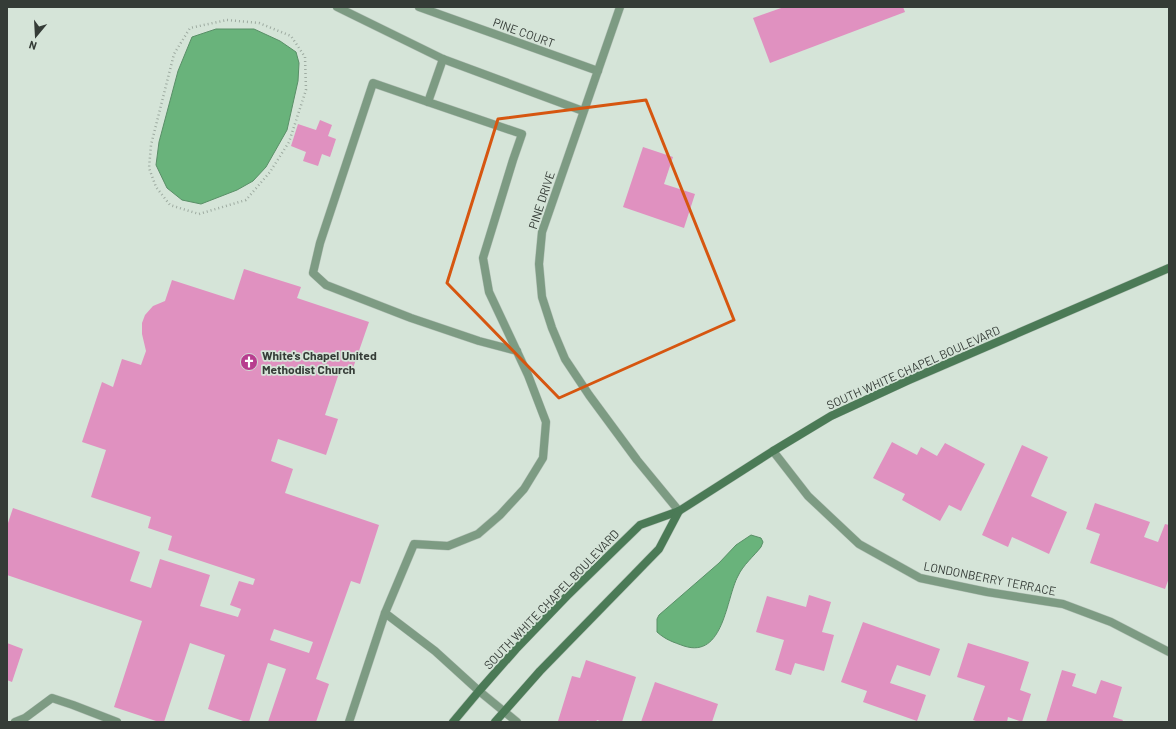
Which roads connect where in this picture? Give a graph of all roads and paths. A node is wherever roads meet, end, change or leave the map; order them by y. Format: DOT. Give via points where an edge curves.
graph roads {
  1 [pos="337,7"];
  2 [pos="419,7"];
  3 [pos="620,7"];
  4 [pos="443,59"];
  5 [pos="598,71"];
  6 [pos="428,102"];
  7 [pos="583,111"];
  8 [pos="199,214"];
  9 [pos="1169,268"];
  10 [pos="517,351"];
  11 [pos="773,451"];
  12 [pos="679,512"];
  13 [pos="385,614"];
  14 [pos="1169,652"];
  15 [pos="479,691"];
  16 [pos="504,712"];
  17 [pos="15,722"];
  18 [pos="117,722"];
  19 [pos="349,722"];
  20 [pos="453,722"];
  21 [pos="495,722"];
  22 [pos="517,722"];
  1 -- 4 [label="street"];
  2 -- 5 [label="street, PINE COURT"];
  3 -- 5 [label="street, PINE DRIVE"];
  4 -- 6 [label="street"];
  4 -- 7 [label="street"];
  5 -- 7 [label="street, PINE DRIVE"];
  6 -- 10 [label="street" via="522,134 483,258 489,292"];
  6 -- 10 [label="street" via="373,83 320,243 313,273 326,285 411,318"];
  7 -- 12 [label="street, PINE DRIVE" via="542,232 539,264 542,297 566,359 637,460"];
  8 -- 8 [label="path" via="246,200 270,172 289,142 306,90 305,57 290,36 259,23 227,20 190,28 174,54 151,145 149,168 156,187 170,205"];
  9 -- 11 [label="main road, SOUTH WHITE CHAPEL BOULEVARD" via="902,383 831,416"];
  10 -- 13 [label="street" via="546,422 543,458 524,489 478,534 448,546 414,544"];
  11 -- 12 [label="main road, SOUTH WHITE CHAPEL BOULEVARD"];
  11 -- 14 [label="street, LONDONBERRY TERRACE" via="808,496 859,544 920,578 1063,604 1111,622"];
  12 -- 15 [label="main road, SOUTH WHITE CHAPEL BOULEVARD" via="640,525 516,648"];
  12 -- 16 [label="main road, SOUTH WHITE CHAPEL BOULEVARD" via="660,549 557,653"];
  13 -- 15 [label="street" via="435,651"];
  13 -- 19 [label="street"];
  15 -- 16 [label="street"];
  15 -- 20 [label="main road, SOUTH WHITE CHAPEL BOULEVARD"];
  16 -- 21 [label="main road, SOUTH WHITE CHAPEL BOULEVARD"];
  16 -- 22 [label="street"];
  17 -- 18 [label="street" via="26,718 52,698"];
}
